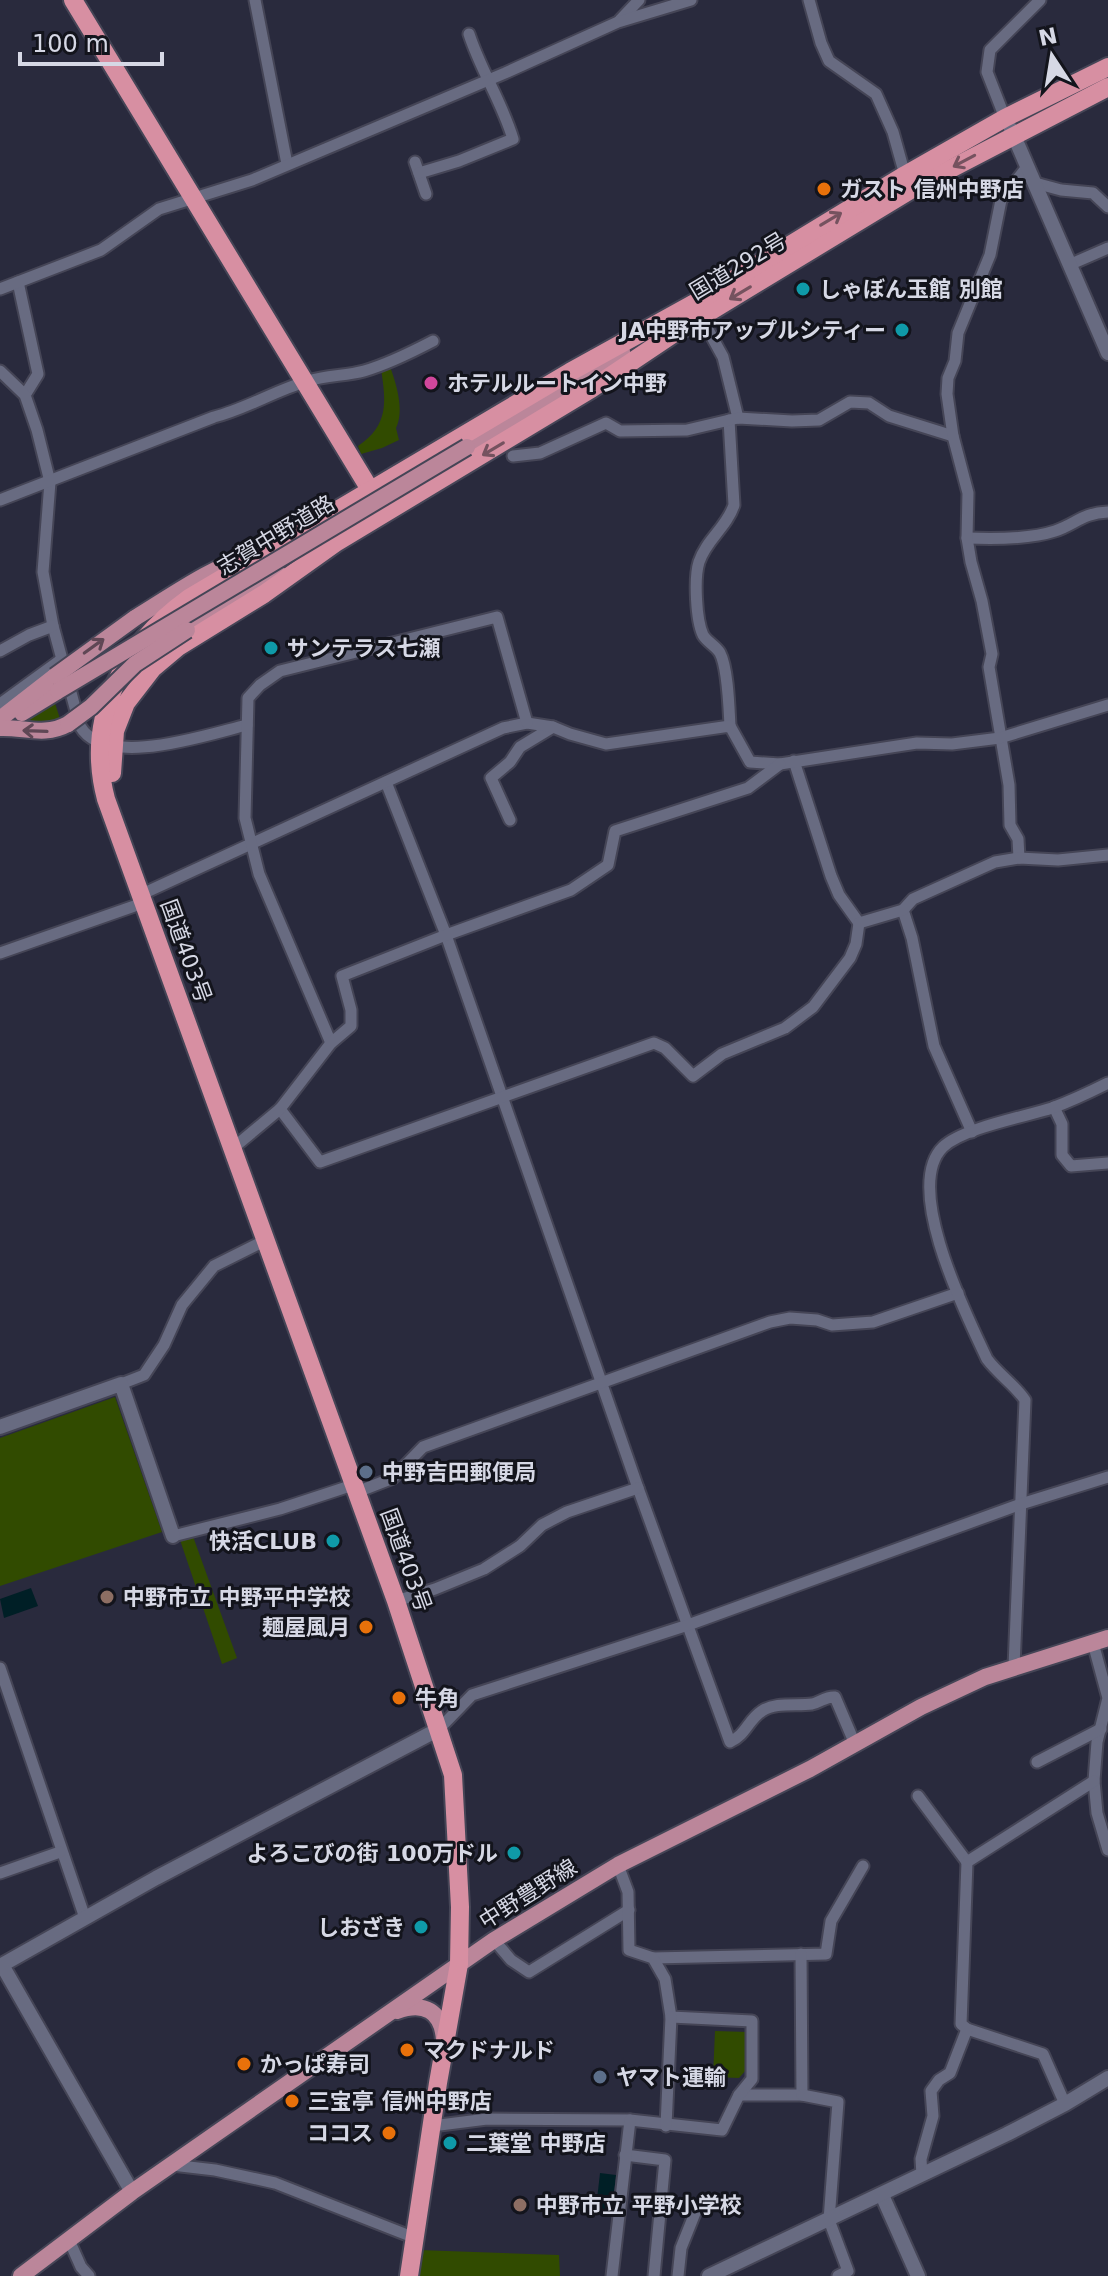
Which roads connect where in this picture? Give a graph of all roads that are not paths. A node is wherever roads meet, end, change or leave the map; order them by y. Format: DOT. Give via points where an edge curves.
graph roads {
  1 [pos="73,0"];
  2 [pos="255,0"];
  3 [pos="639,0"];
  4 [pos="691,0"];
  5 [pos="809,0"];
  6 [pos="1040,0"];
  7 [pos="618,22"];
  8 [pos="469,34"];
  9 [pos="1108,67"];
  10 [pos="487,81"];
  11 [pos="1108,87"];
  12 [pos="1009,126"];
  13 [pos="287,164"];
  14 [pos="1027,167"];
  15 [pos="905,175"];
  16 [pos="1035,183"];
  17 [pos="426,194"];
  18 [pos="192,197"];
  19 [pos="1108,207"];
  20 [pos="1108,248"];
  21 [pos="1069,265"];
  22 [pos="18,282"];
  23 [pos="0,289"];
  24 [pos="697,310"];
  25 [pos="433,341"];
  26 [pos="1108,353"];
  27 [pos="0,371"];
  28 [pos="304,382"];
  29 [pos="25,395"];
  30 [pos="734,419"];
  31 [pos="953,436"];
  32 [pos="513,456"];
  33 [pos="50,482"];
  34 [pos="371,490"];
  35 [pos="0,500"];
  36 [pos="1108,512"];
  37 [pos="384,513"];
  38 [pos="967,538"];
  39 [pos="337,542"];
  40 [pos="267,551"];
  41 [pos="53,626"];
  42 [pos="0,651"];
  43 [pos="62,659"];
  44 [pos="128,659"];
  45 [pos="151,671"];
  46 [pos="56,683"];
  47 [pos="0,704"];
  48 [pos="1108,705"];
  49 [pos="0,719"];
  50 [pos="527,723"];
  51 [pos="247,725"];
  52 [pos="730,726"];
  53 [pos="0,727"];
  54 [pos="553,727"];
  55 [pos="1000,738"];
  56 [pos="107,744"];
  57 [pos="794,761"];
  58 [pos="780,764"];
  59 [pos="386,782"];
  60 [pos="510,820"];
  61 [pos="252,844"];
  62 [pos="1108,855"];
  63 [pos="1019,858"];
  64 [pos="141,899"];
  65 [pos="903,910"];
  66 [pos="859,923"];
  67 [pos="446,935"];
  68 [pos="0,953"];
  69 [pos="331,1043"];
  70 [pos="1108,1083"];
  71 [pos="500,1097"];
  72 [pos="1054,1107"];
  73 [pos="280,1109"];
  74 [pos="972,1132"];
  75 [pos="232,1149"];
  76 [pos="1108,1163"];
  77 [pos="266,1240"];
  78 [pos="958,1293"];
  79 [pos="603,1382"];
  80 [pos="121,1384"];
  81 [pos="0,1427"];
  82 [pos="1108,1477"];
  83 [pos="355,1488"];
  84 [pos="638,1488"];
  85 [pos="1021,1504"];
  86 [pos="173,1536"];
  87 [pos="396,1601"];
  88 [pos="688,1625"];
  89 [pos="1100,1640"];
  90 [pos="1014,1667"];
  91 [pos="0,1668"];
  92 [pos="439,1729"];
  93 [pos="1101,1729"];
  94 [pos="855,1744"];
  95 [pos="1037,1762"];
  96 [pos="1094,1781"];
  97 [pos="918,1796"];
  98 [pos="1108,1850"];
  99 [pos="60,1852"];
  100 [pos="967,1862"];
  101 [pos="618,1865"];
  102 [pos="863,1866"];
  103 [pos="0,1873"];
  104 [pos="629,1910"];
  105 [pos="85,1918"];
  106 [pos="494,1940"];
  107 [pos="801,1954"];
  108 [pos="653,1958"];
  109 [pos="459,1964"];
  110 [pos="1,1965"];
  111 [pos="392,2013"];
  112 [pos="671,2017"];
  113 [pos="967,2029"];
  114 [pos="444,2045"];
  115 [pos="1108,2078"];
  116 [pos="739,2095"];
  117 [pos="802,2095"];
  118 [pos="1065,2104"];
  119 [pos="630,2120"];
  120 [pos="432,2126"];
  121 [pos="666,2126"];
  122 [pos="625,2155"];
  123 [pos="172,2165"];
  124 [pos="922,2175"];
  125 [pos="132,2192"];
  126 [pos="882,2195"];
  127 [pos="695,2213"];
  128 [pos="829,2220"];
  129 [pos="415,2238"];
  130 [pos="69,2240"];
  131 [pos="28,2274"];
  132 [pos="89,2276"];
  133 [pos="409,2276"];
  134 [pos="612,2276"];
  135 [pos="654,2276"];
  136 [pos="678,2276"];
  137 [pos="709,2276"];
  138 [pos="838,2276"];
  139 [pos="918,2276"];
  1 -- 18 [label="highway"];
  2 -- 13 [label="street"];
  3 -- 7 [label="street"];
  4 -- 7 [label="street"];
  5 -- 15 [label="street" via="829,61 876,94"];
  6 -- 12 [label="street" via="990,50 987,72"];
  7 -- 10 [label="street"];
  8 -- 10 [label="street"];
  9 -- 12 [label="highway, 国道292号"];
  10 -- 13 [label="street"];
  10 -- 17 [label="street" via="513,139 459,161 417,167"];
  11 -- 12 [label="highway, 国道292号"];
  12 -- 14 [label="street"];
  12 -- 15 [label="highway, 国道292号"];
  12 -- 24 [label="highway, 国道292号, one-way" via="912,189"];
  13 -- 18 [label="street"];
  14 -- 16 [label="street"];
  14 -- 31 [label="street" via="1001,200 990,255 958,333 947,394"];
  24 -- 15 [label="highway, 国道292号, one-way"];
  16 -- 19 [label="street" via="1093,193"];
  16 -- 21 [label="street"];
  18 -- 22 [label="street" via="159,209 101,250"];
  18 -- 28 [label="highway"];
  20 -- 21 [label="street"];
  21 -- 26 [label="street"];
  22 -- 23 [label="street"];
  22 -- 29 [label="street" via="38,374"];
  24 -- 30 [label="street" via="723,357"];
  24 -- 34 [label="highway, 国道292号" via="570,372"];
  24 -- 37 [label="highway, 国道292号, one-way" via="591,389"];
  24 -- 46 [label="main road, 志賀中野道路, bridge"];
  25 -- 28 [label="street" via="364,371"];
  27 -- 29 [label="street"];
  28 -- 33 [label="street"];
  28 -- 34 [label="highway"];
  29 -- 33 [label="street"];
  30 -- 31 [label="street" via="819,420 850,402 869,403 889,416"];
  30 -- 32 [label="street" via="687,430 620,431 606,423 540,453"];
  30 -- 52 [label="street" via="734,505 698,563 697,584 704,637 720,653"];
  31 -- 38 [label="street" via="968,493"];
  33 -- 35 [label="street"];
  33 -- 41 [label="street" via="43,572"];
  34 -- 37 [label="highway"];
  34 -- 40 [label="highway, 国道403号"];
  36 -- 38 [label="street" via="1074,519 1041,535"];
  37 -- 39 [label="highway, 国道403号"];
  38 -- 55 [label="street" via="992,654 989,667"];
  39 -- 45 [label="highway, 国道403号" via="178,647"];
  39 -- 53 [label="main road, one-way, bridge" via="135,664 68,724 45,732"];
  40 -- 44 [label="highway, 国道403号" via="169,612"];
  46 -- 40 [label="main road, one-way, bridge" via="135,618 231,562"];
  41 -- 42 [label="street"];
  41 -- 43 [label="street"];
  43 -- 47 [label="street"];
  43 -- 56 [label="street" via="80,726"];
  44 -- 45 [label="highway"];
  44 -- 56 [label="highway, 国道403号" via="110,698"];
  45 -- 56 [label="highway, 国道403号"];
  46 -- 49 [label="main road"];
  46 -- 53 [label="main road, 志賀中野道路"];
  48 -- 55 [label="street"];
  50 -- 51 [label="street" via="497,617 280,671 248,698"];
  50 -- 54 [label="street"];
  50 -- 59 [label="street" via="503,728"];
  51 -- 56 [label="street" via="145,748"];
  51 -- 61 [label="street" via="245,818"];
  52 -- 54 [label="street" via="606,744"];
  52 -- 58 [label="street" via="750,762"];
  54 -- 60 [label="street" via="520,747 491,778"];
  55 -- 57 [label="street" via="917,743"];
  55 -- 63 [label="street"];
  56 -- 64 [label="highway, 国道403号" via="100,765 104,789"];
  57 -- 58 [label="street"];
  57 -- 66 [label="street" via="831,876"];
  58 -- 67 [label="street" via="748,788 615,831 608,865 571,890"];
  59 -- 61 [label="street"];
  59 -- 67 [label="street"];
  61 -- 64 [label="street"];
  61 -- 69 [label="street" via="259,874"];
  62 -- 63 [label="street"];
  63 -- 65 [label="street" via="995,862 933,889"];
  64 -- 68 [label="street"];
  64 -- 75 [label="highway, 国道403号"];
  65 -- 66 [label="street"];
  65 -- 74 [label="street" via="934,1046"];
  66 -- 71 [label="street" via="850,958 813,1007 785,1028 722,1054 693,1076 654,1043"];
  67 -- 69 [label="street" via="342,976 351,1026"];
  67 -- 71 [label="street"];
  69 -- 73 [label="street"];
  70 -- 72 [label="street"];
  71 -- 73 [label="street" via="320,1162"];
  71 -- 79 [label="street"];
  72 -- 74 [label="street"];
  72 -- 76 [label="street" via="1062,1124 1062,1155 1071,1166"];
  73 -- 75 [label="street"];
  74 -- 78 [label="street" via="944,1147 931,1167 940,1250"];
  75 -- 77 [label="highway, 国道403号"];
  77 -- 80 [label="street" via="214,1266 182,1305 144,1375"];
  77 -- 83 [label="highway, 国道403号"];
  78 -- 79 [label="street" via="873,1322 770,1322"];
  78 -- 85 [label="street" via="987,1359 1025,1400"];
  79 -- 83 [label="street" via="423,1447 393,1478"];
  79 -- 84 [label="street"];
  80 -- 81 [label="street"];
  80 -- 86 [label="street"];
  82 -- 85 [label="street"];
  83 -- 86 [label="street"];
  83 -- 87 [label="highway, 国道403号"];
  84 -- 87 [label="street" via="567,1512 484,1569"];
  84 -- 88 [label="street"];
  85 -- 88 [label="street"];
  85 -- 90 [label="street"];
  87 -- 92 [label="highway, 国道403号"];
  88 -- 92 [label="street" via="472,1695"];
  88 -- 94 [label="street" via="730,1742 740,1738 764,1709 817,1703 830,1696"];
  89 -- 90 [label="main road, 中野豊野線"];
  89 -- 93 [label="street" via="1108,1698"];
  90 -- 94 [label="main road, 中野豊野線" via="921,1707"];
  91 -- 99 [label="street"];
  92 -- 105 [label="street"];
  92 -- 109 [label="highway, 国道403号" via="453,1775"];
  93 -- 95 [label="street"];
  93 -- 96 [label="street"];
  94 -- 101 [label="main road, 中野豊野線"];
  96 -- 98 [label="street"];
  96 -- 100 [label="street"];
  97 -- 100 [label="street"];
  99 -- 103 [label="street"];
  99 -- 105 [label="street"];
  100 -- 113 [label="street" via="961,2024"];
  101 -- 104 [label="street"];
  101 -- 106 [label="main road, 中野豊野線"];
  102 -- 107 [label="street" via="831,1921 826,1954"];
  104 -- 106 [label="street" via="529,1972"];
  104 -- 108 [label="street" via="629,1950"];
  105 -- 110 [label="street"];
  106 -- 109 [label="main road, 中野豊野線"];
  107 -- 108 [label="street"];
  107 -- 117 [label="street"];
  108 -- 112 [label="street" via="665,1979"];
  109 -- 111 [label="main road, 中野豊野線"];
  109 -- 114 [label="highway, 国道403号"];
  110 -- 125 [label="street"];
  111 -- 114 [label="main road" via="408,2008 432,2012 440,2019"];
  111 -- 123 [label="main road, 中野豊野線"];
  112 -- 116 [label="street" via="752,2021 752,2079"];
  112 -- 121 [label="street"];
  113 -- 118 [label="street" via="1043,2054"];
  113 -- 124 [label="street" via="950,2073 931,2091 933,2116"];
  114 -- 120 [label="highway, 国道403号"];
  115 -- 118 [label="street"];
  116 -- 117 [label="street"];
  116 -- 121 [label="street" via="722,2130"];
  117 -- 128 [label="street" via="838,2102"];
  118 -- 124 [label="street"];
  119 -- 120 [label="street" via="487,2119"];
  119 -- 121 [label="street"];
  119 -- 122 [label="street"];
  120 -- 129 [label="highway, 国道403号"];
  122 -- 134 [label="street"];
  122 -- 135 [label="street" via="665,2160"];
  123 -- 125 [label="main road, 中野豊野線"];
  123 -- 129 [label="street" via="275,2183"];
  124 -- 126 [label="street"];
  125 -- 130 [label="main road, 中野豊野線"];
  126 -- 128 [label="street"];
  126 -- 139 [label="street"];
  127 -- 136 [label="street" via="681,2248"];
  128 -- 137 [label="street"];
  128 -- 138 [label="street" via="848,2271"];
  129 -- 133 [label="highway, 国道403号"];
  130 -- 131 [label="main road, 中野豊野線"];
  130 -- 132 [label="street"];
}
